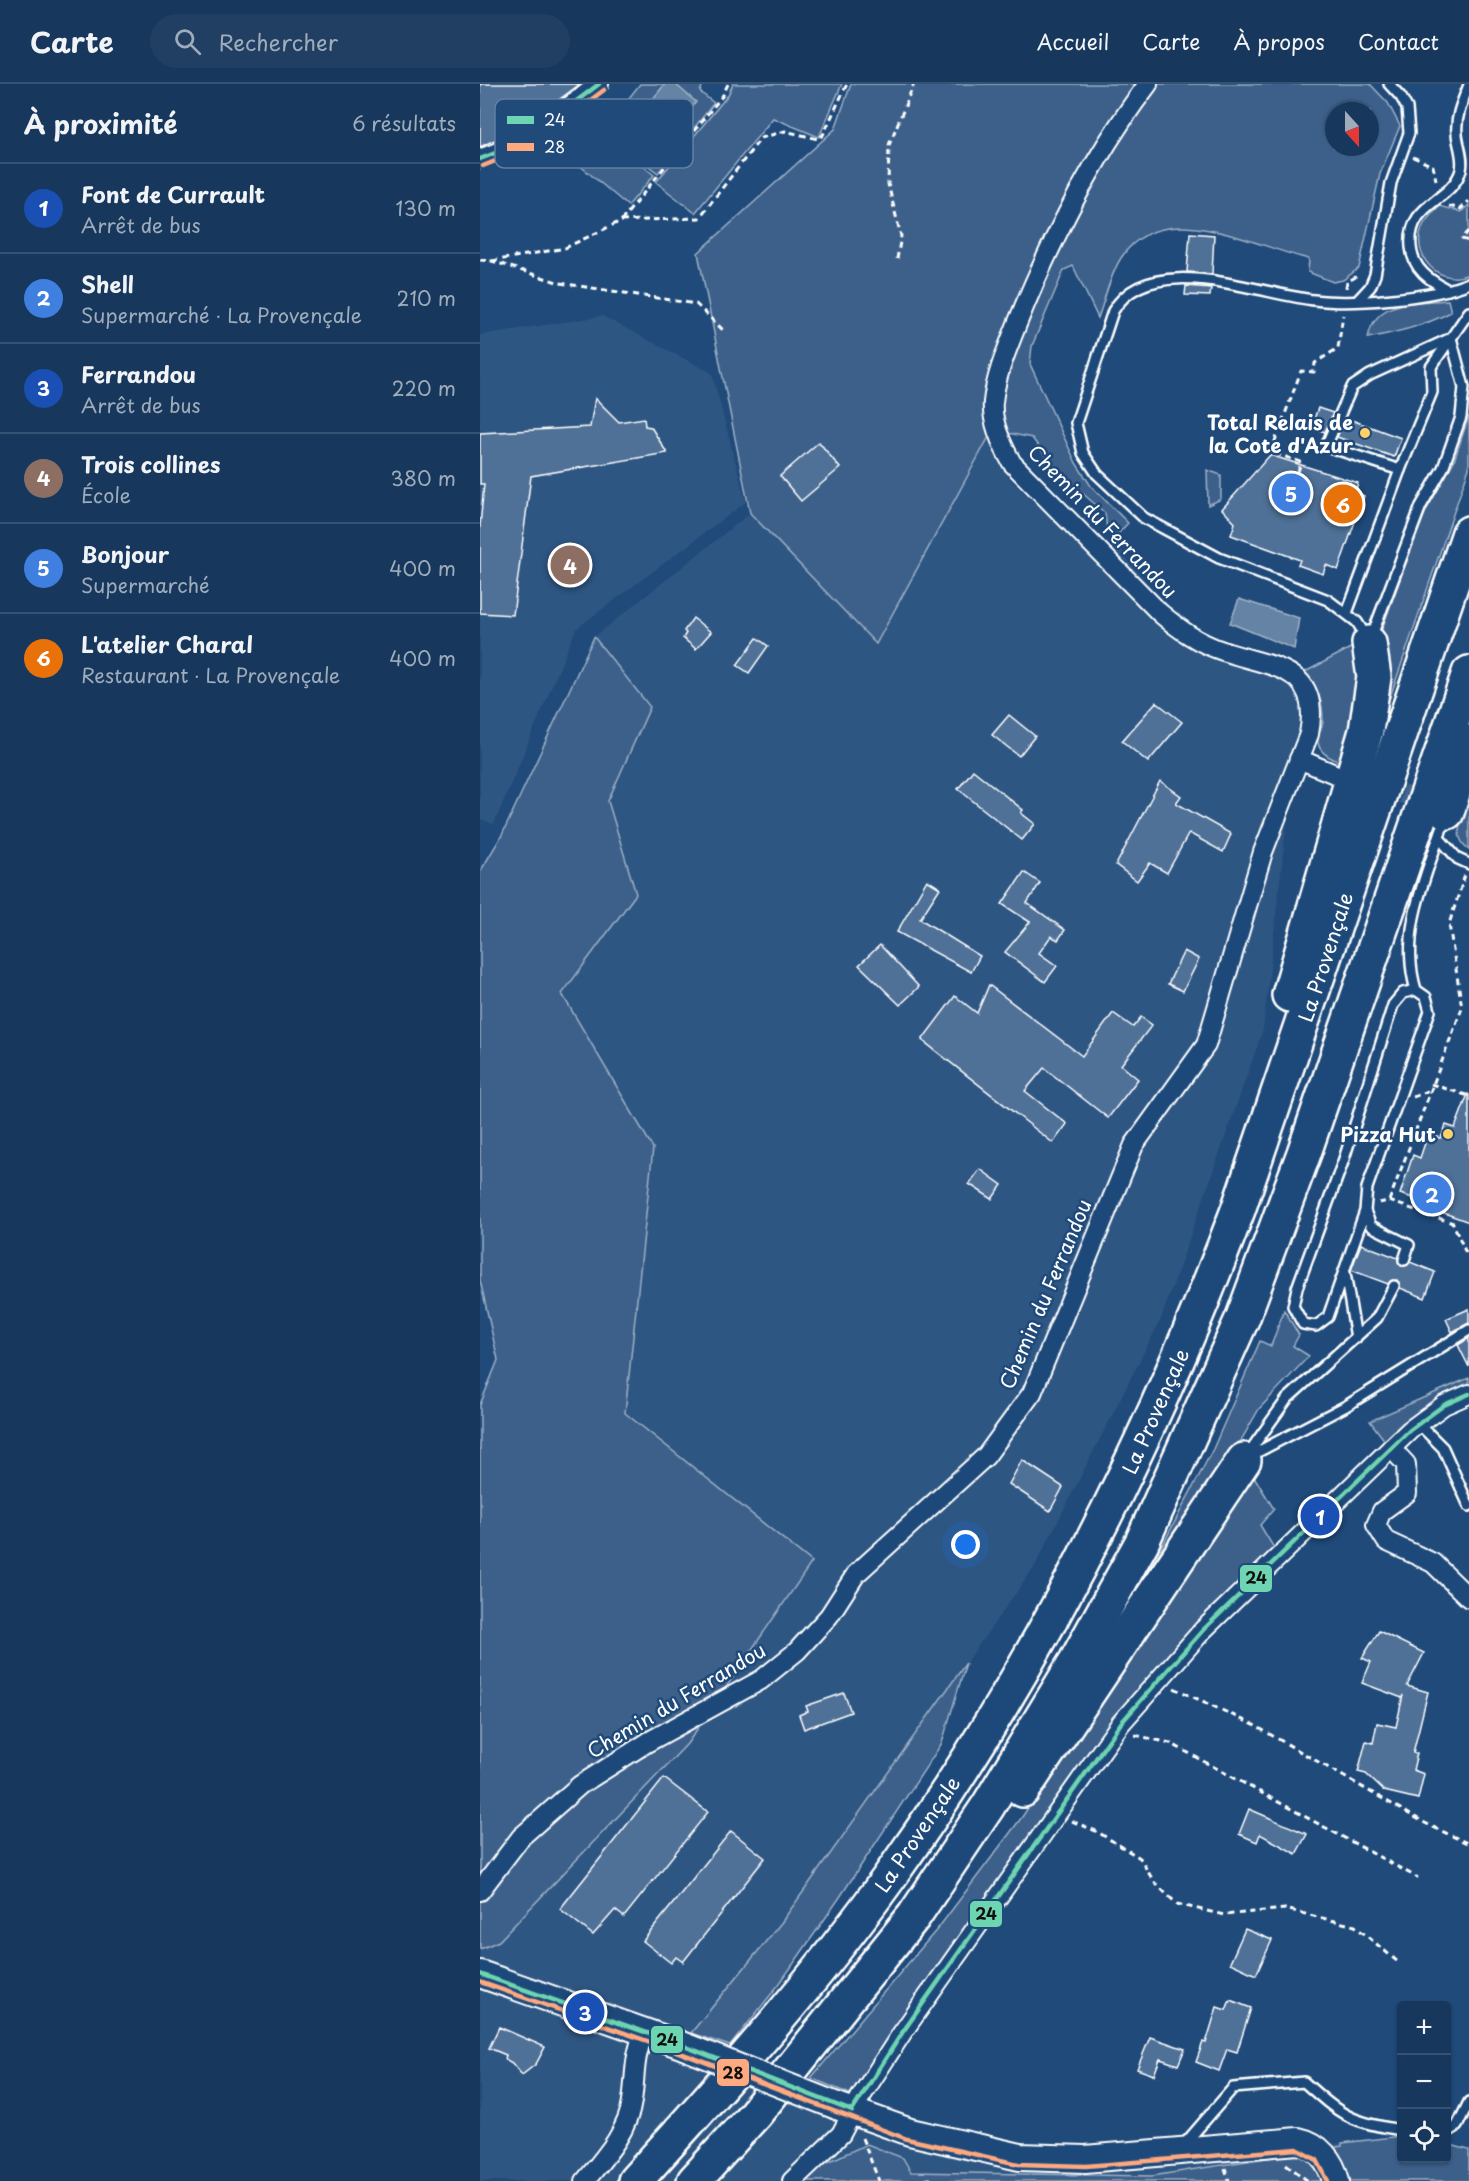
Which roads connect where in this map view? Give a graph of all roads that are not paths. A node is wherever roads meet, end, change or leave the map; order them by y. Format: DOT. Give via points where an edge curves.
graph roads {
  1 [pos="599,84"];
  2 [pos="1148,84"];
  3 [pos="1389,84"];
  4 [pos="1469,85"];
  5 [pos="579,99"];
  6 [pos="495,153"];
  7 [pos="480,159"];
  8 [pos="1469,284"];
  9 [pos="1448,290"];
  10 [pos="1358,300"];
  11 [pos="1469,312"];
  12 [pos="1450,338"];
  13 [pos="1401,470"];
  14 [pos="1469,533"];
  15 [pos="1347,613"];
  16 [pos="1369,643"];
  17 [pos="1469,673"];
  18 [pos="1469,742"];
  19 [pos="1299,759"];
  20 [pos="1469,773"];
  21 [pos="1336,774"];
  22 [pos="1443,825"];
  23 [pos="1469,864"];
  24 [pos="1416,990"];
  25 [pos="1238,1210"];
  26 [pos="1365,1211"];
  27 [pos="1404,1260"];
  28 [pos="1344,1270"];
  29 [pos="1394,1286"];
  30 [pos="1469,1330"];
  31 [pos="1356,1338"];
  32 [pos="1469,1394"];
  33 [pos="1418,1423"];
  34 [pos="1391,1448"];
  35 [pos="1244,1460"];
  36 [pos="1469,1506"];
  37 [pos="1469,1598"];
  38 [pos="480,1891"];
  39 [pos="914,1916"];
  40 [pos="480,1974"];
  41 [pos="644,2032"];
  42 [pos="1469,2102"];
  43 [pos="845,2109"];
  44 [pos="1397,2129"];
  45 [pos="1451,2130"];
  46 [pos="1189,2150"];
  47 [pos="585,2181"];
  48 [pos="635,2181"];
  49 [pos="694,2181"];
  50 [pos="792,2181"];
  51 [pos="1336,2181"];
  1 -- 5 [label="street"];
  2 -- 19 [label="street, Chemin du Ferrandou" via="1065,217 1028,297 997,375 995,420 1006,453 1022,475 1174,625 1221,651 1290,672 1301,682 1309,701 1311,722"];
  3 -- 10 [label="lane" via="1407,108 1409,133 1391,183 1375,275"];
  4 -- 9 [label="lane" via="1456,132 1461,168 1450,186 1416,218 1410,240 1415,263 1422,273"];
  6 -- 7 [label="street"];
  8 -- 9 [label="lane"];
  9 -- 10 [label="lane"];
  10 -- 15 [label="lane" via="1316,301 1216,282 1164,279 1146,283 1120,299 1113,311 1076,423 1083,453 1097,474 1144,518 1219,558 1328,600"];
  11 -- 12 [label="lane"];
  12 -- 13 [label="lane" via="1431,367 1432,392"];
  12 -- 13 [label="lane" via="1352,387 1326,446"];
  12 -- 16 [label="lane" via="1464,387 1461,417 1443,468 1421,506"];
  13 -- 15 [label="lane"];
  14 -- 25 [label="highway, La Provençale"];
  15 -- 16 [label="lane" via="1364,630"];
  16 -- 25 [label="highway" via="1374,677 1366,731 1283,1014"];
  17 -- 39 [label="highway" via="1304,1153 1243,1317 1196,1427 1142,1542 1076,1661 988,1806"];
  18 -- 22 [label="highway"];
  19 -- 21 [label="street"];
  19 -- 38 [label="street, Chemin du Ferrandou" via="1263,852 1206,1045 1134,1145 1032,1393 986,1456 856,1574 829,1616 796,1651 761,1680 648,1742 580,1785 521,1837"];
  20 -- 22 [label="lane"];
  22 -- 23 [label="lane" via="1458,859"];
  22 -- 24 [label="lane" via="1418,898 1409,946"];
  24 -- 26 [label="lane" via="1426,997 1430,1011 1367,1188"];
  24 -- 28 [label="lane" via="1396,999 1297,1288 1293,1306 1303,1324 1316,1326 1328,1317"];
  25 -- 48 [label="highway, La Provençale" via="1203,1302 1115,1499 1073,1582 994,1717 930,1818 834,1950 766,2034"];
  26 -- 27 [label="lane" via="1371,1226 1408,1245"];
  26 -- 28 [label="lane"];
  28 -- 31 [label="lane"];
  29 -- 31 [label="lane" via="1377,1318"];
  30 -- 35 [label="lane" via="1346,1406"];
  31 -- 35 [label="lane" via="1287,1399"];
  32 -- 33 [label="street"];
  33 -- 34 [label="street"];
  33 -- 36 [label="lane" via="1443,1448"];
  34 -- 37 [label="street" via="1406,1464 1407,1493 1382,1511 1376,1525 1386,1541 1433,1563"];
  34 -- 43 [label="street" via="1203,1630 1115,1731"];
  35 -- 39 [label="highway" via="1007,1814 971,1860"];
  39 -- 49 [label="highway" via="770,2096"];
  40 -- 41 [label="main road"];
  41 -- 43 [label="main road, bridge"];
  41 -- 47 [label="street" via="635,2055 632,2104 614,2146"];
  42 -- 45 [label="lane"];
  43 -- 46 [label="main road" via="910,2132 1020,2157 1085,2159"];
  43 -- 50 [label="street" via="835,2141"];
  44 -- 46 [label="lane" via="1352,2120 1304,2082 1233,2088 1188,2140"];
  46 -- 51 [label="main road" via="1290,2140 1305,2142 1324,2156"];
}
